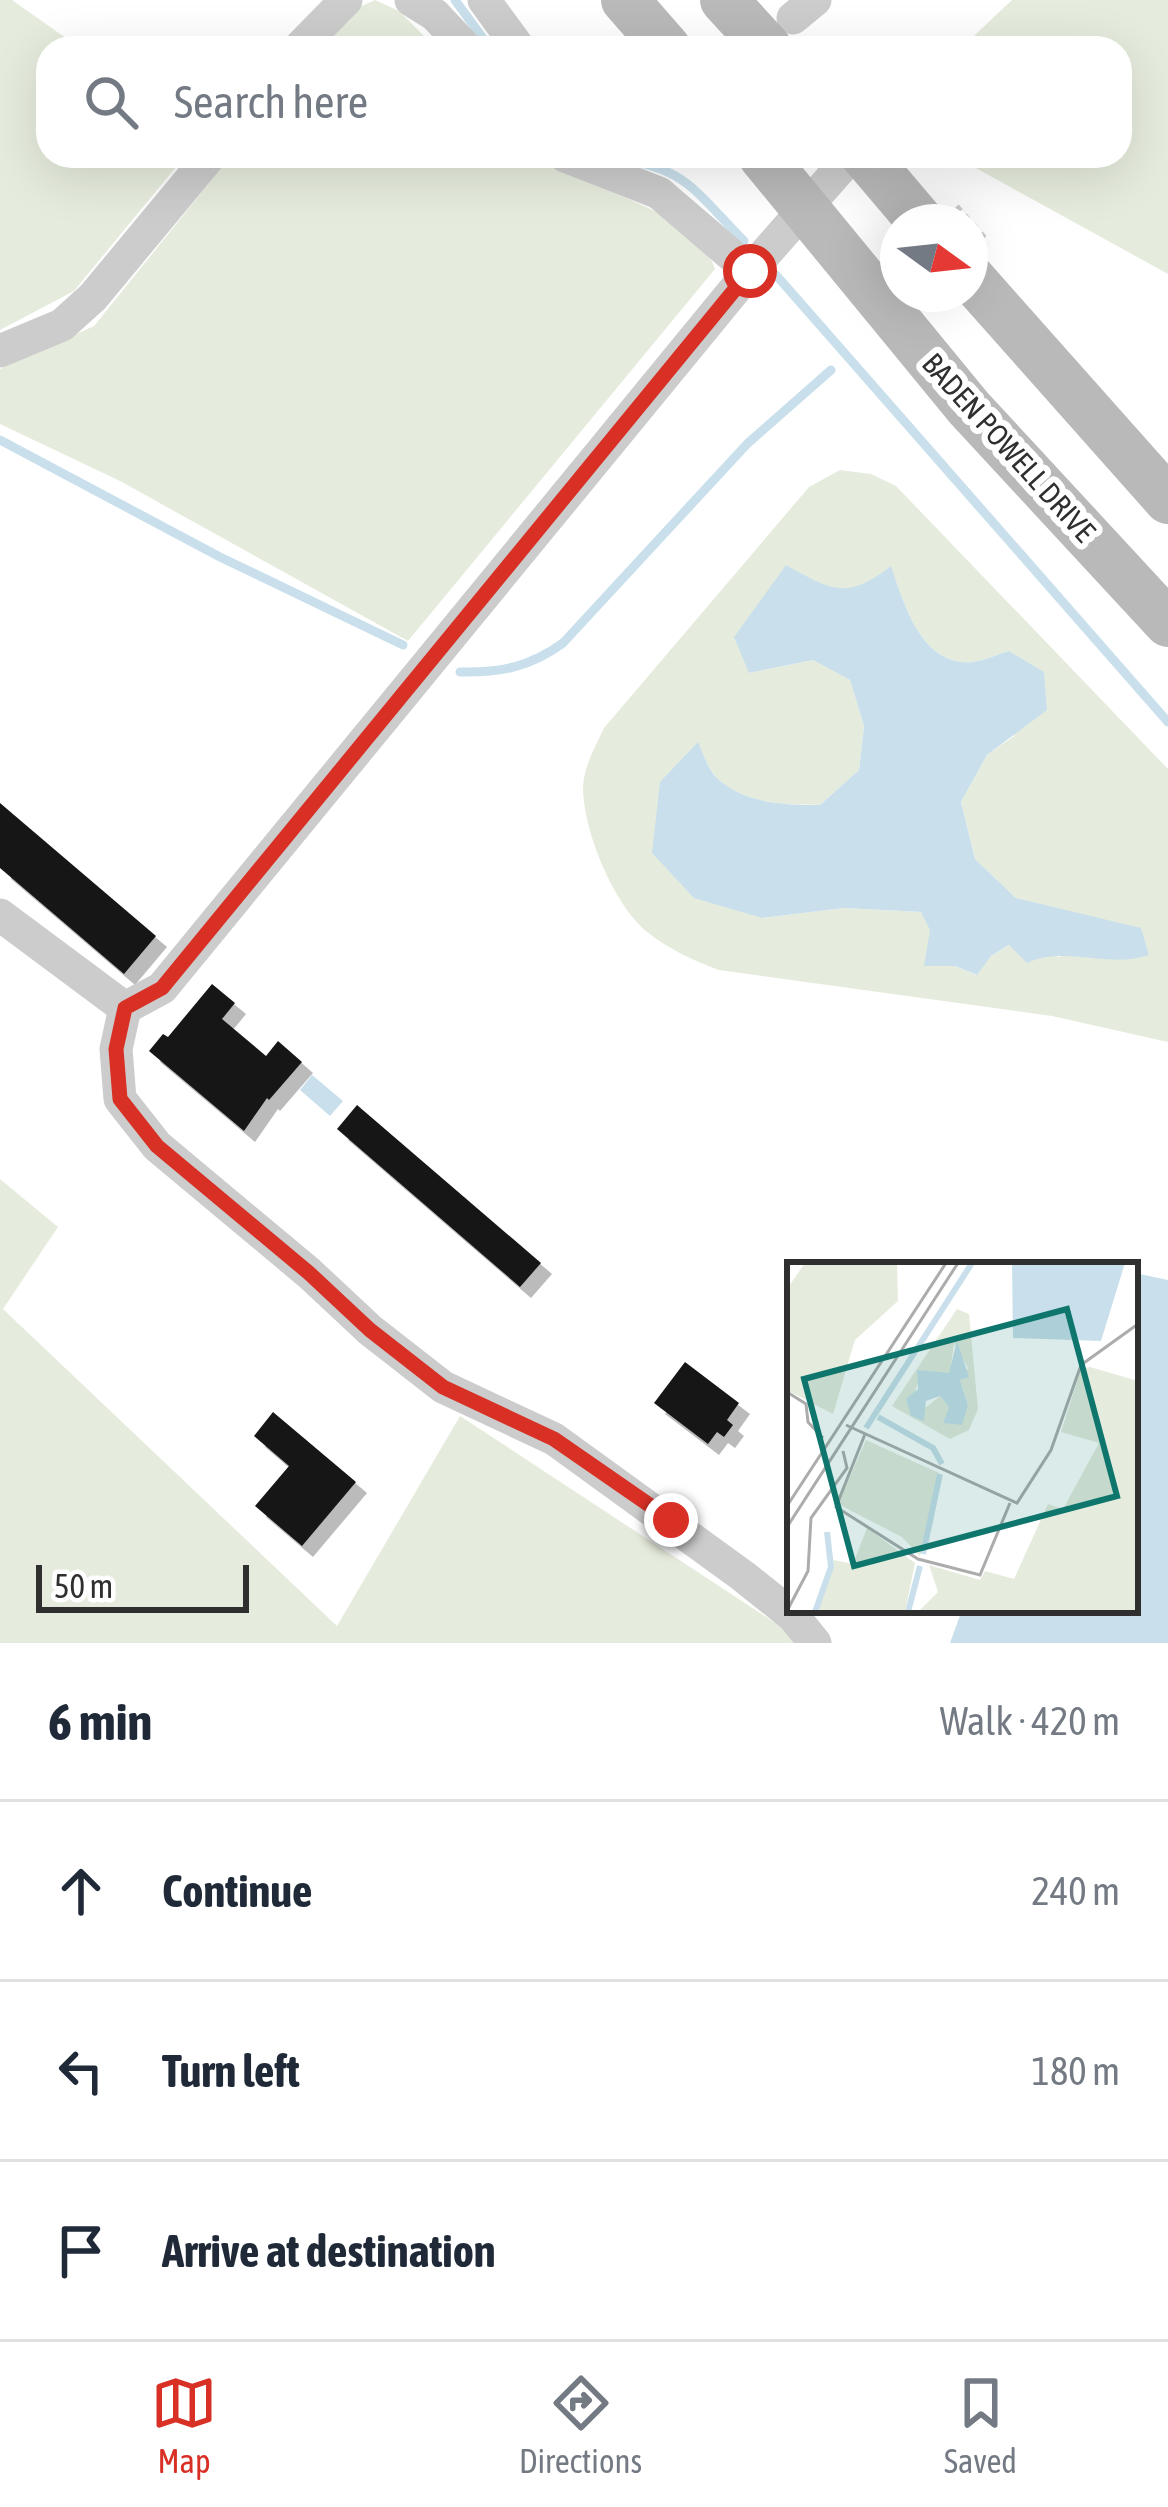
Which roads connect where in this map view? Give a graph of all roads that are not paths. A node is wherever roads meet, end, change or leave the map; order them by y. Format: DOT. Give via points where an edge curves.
graph roads {
  1 [pos="346,0"];
  2 [pos="411,0"];
  3 [pos="484,0"];
  4 [pos="626,0"];
  5 [pos="724,0"];
  6 [pos="792,22"];
  7 [pos="311,36"];
  8 [pos="455,36"];
  9 [pos="510,36"];
  10 [pos="657,36"];
  11 [pos="200,168"];
  12 [pos="595,168"];
  13 [pos="772,168"];
  14 [pos="840,168"];
  15 [pos="875,168"];
  16 [pos="906,204"];
  17 [pos="806,207"];
  18 [pos="750,271"];
  19 [pos="988,297"];
  20 [pos="0,351"];
  21 [pos="1168,500"];
  22 [pos="1168,623"];
  23 [pos="0,914"];
  24 [pos="125,1008"];
  25 [pos="787,1611"];
  26 [pos="789,1613"];
  27 [pos="815,1643"];
  1 -- 7 [label="street"];
  2 -- 8 [label="street"];
  3 -- 9 [label="street"];
  4 -- 10 [label="main road"];
  5 -- 6 [label="main road"];
  11 -- 20 [label="street" via="93,297 62,325"];
  12 -- 18 [label="street" via="659,193"];
  13 -- 17 [label="main road, BADEN POWELL DRIVE"];
  14 -- 17 [label="street"];
  15 -- 16 [label="main road"];
  17 -- 18 [label="street"];
  17 -- 22 [label="main road, BADEN POWELL DRIVE" via="969,408"];
  18 -- 24 [label="street" via="162,988"];
  19 -- 21 [label="main road"];
  23 -- 24 [label="street"];
  24 -- 25 [label="street" via="116,1049 120,1099 157,1146 443,1387 554,1439"];
  26 -- 27 [label="street"];
}
